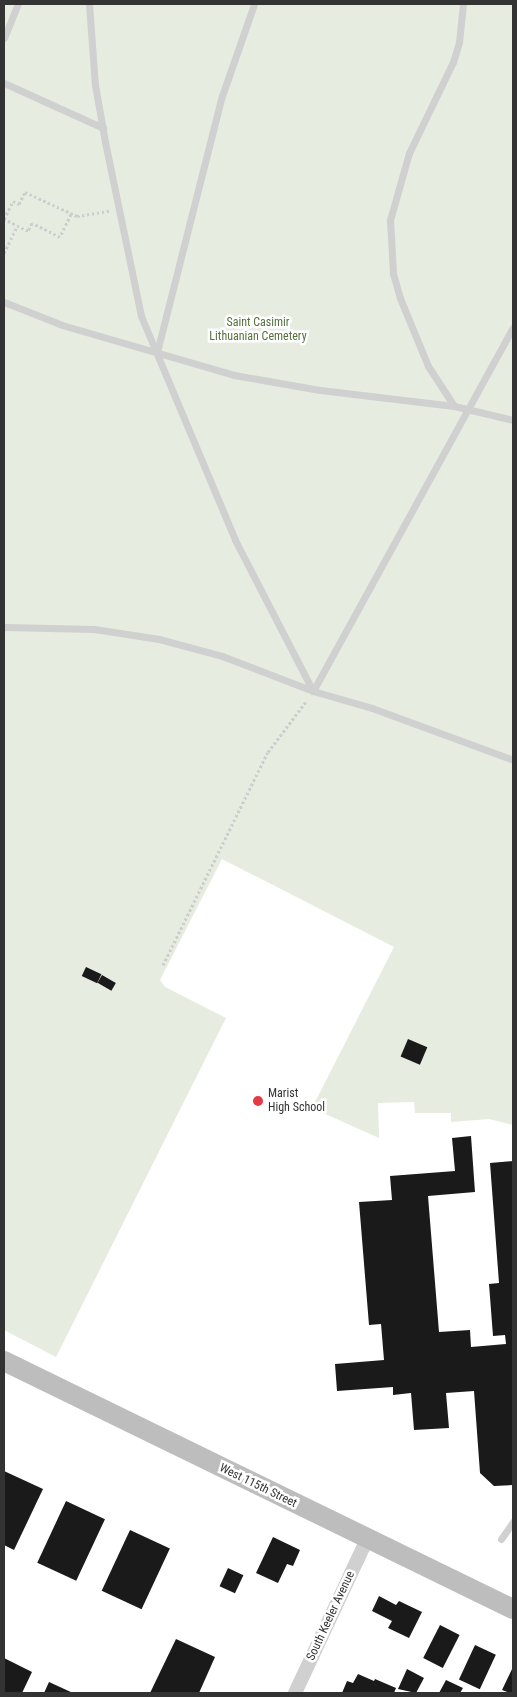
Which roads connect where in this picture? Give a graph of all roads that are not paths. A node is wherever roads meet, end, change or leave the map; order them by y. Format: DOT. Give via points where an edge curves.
graph roads {
  1 [pos="18,4"];
  2 [pos="89,4"];
  3 [pos="254,4"];
  4 [pos="463,4"];
  5 [pos="4,38"];
  6 [pos="4,83"];
  7 [pos="102,128"];
  8 [pos="4,302"];
  9 [pos="513,326"];
  10 [pos="157,353"];
  11 [pos="454,406"];
  12 [pos="467,409"];
  13 [pos="513,420"];
  14 [pos="4,627"];
  15 [pos="313,691"];
  16 [pos="513,760"];
  17 [pos="4,1361"];
  18 [pos="513,1522"];
  19 [pos="367,1538"];
  20 [pos="501,1539"];
  21 [pos="513,1609"];
  22 [pos="295,1693"];
  1 -- 5 [label="lane"];
  2 -- 7 [label="lane"];
  3 -- 10 [label="lane" via="222,96"];
  4 -- 11 [label="lane" via="459,42 453,62 410,154 390,220 393,273 400,298 428,366"];
  6 -- 7 [label="lane"];
  7 -- 10 [label="lane" via="141,316"];
  8 -- 10 [label="lane" via="62,325"];
  9 -- 12 [label="lane"];
  10 -- 11 [label="lane" via="234,375 320,390"];
  10 -- 15 [label="lane" via="235,540"];
  11 -- 12 [label="lane"];
  12 -- 13 [label="lane"];
  12 -- 15 [label="lane"];
  14 -- 15 [label="lane" via="94,629 159,639 230,659"];
  15 -- 16 [label="lane" via="372,708"];
  17 -- 19 [label="street, West 115th Street"];
  18 -- 20 [label="lane"];
  19 -- 21 [label="street, West 115th Street"];
  19 -- 22 [label="street, South Keeler Avenue"];
}
